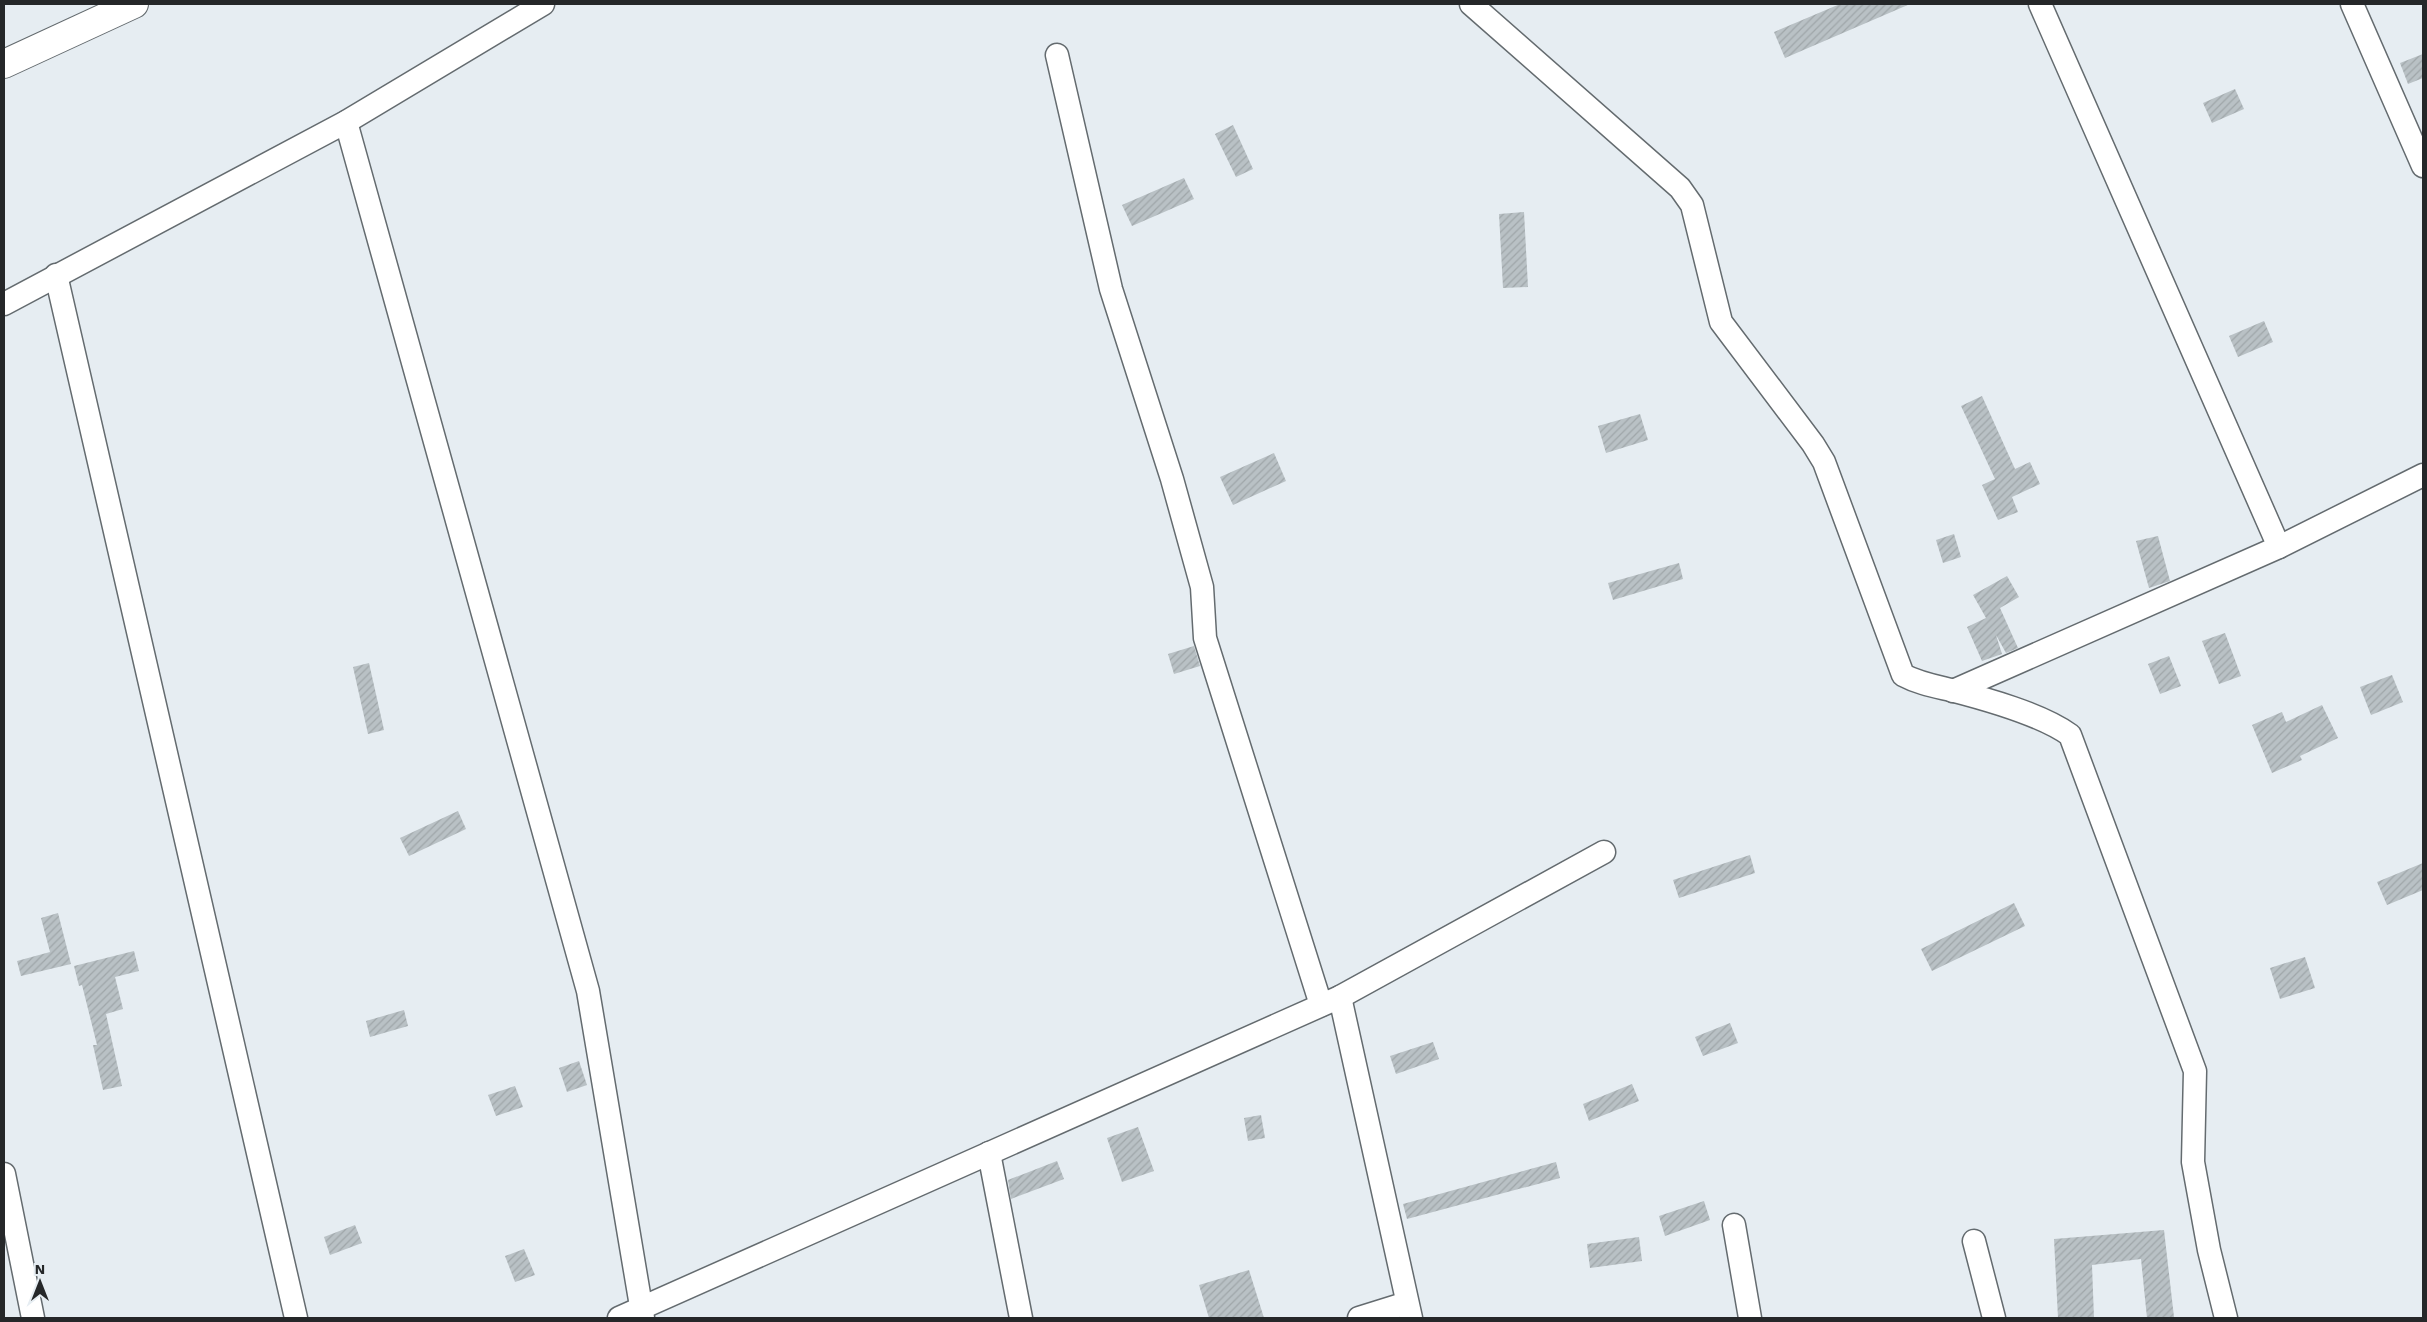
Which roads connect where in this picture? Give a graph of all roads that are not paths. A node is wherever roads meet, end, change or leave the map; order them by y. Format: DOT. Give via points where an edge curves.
graph roads {
  1 [pos="134,4"];
  2 [pos="543,4"];
  3 [pos="1471,4"];
  4 [pos="2040,4"];
  5 [pos="2352,4"];
  6 [pos="1057,55"];
  7 [pos="4,64"];
  8 [pos="346,122"];
  9 [pos="2423,166"];
  10 [pos="56,275"];
  11 [pos="4,304"];
  12 [pos="2423,475"];
  13 [pos="2279,547"];
  14 [pos="1953,690"];
  15 [pos="1604,852"];
  16 [pos="1331,1001"];
  17 [pos="989,1153"];
  18 [pos="4,1174"];
  19 [pos="1734,1226"];
  20 [pos="1974,1241"];
  21 [pos="1409,1310"];
  22 [pos="643,1314"];
  23 [pos="34,1318"];
  24 [pos="296,1318"];
  25 [pos="619,1318"];
  26 [pos="1021,1318"];
  27 [pos="1360,1318"];
  28 [pos="1750,1318"];
  29 [pos="1994,1318"];
  30 [pos="2226,1318"];
  1 -- 7 [label="main road"];
  2 -- 8 [label="street"];
  3 -- 14 [label="street" via="1688,196 1721,322 1824,462 1903,676 1917,683"];
  4 -- 13 [label="street"];
  5 -- 9 [label="street"];
  6 -- 16 [label="street" via="1111,289 1172,479 1202,587 1205,638"];
  8 -- 10 [label="street"];
  8 -- 22 [label="street" via="588,991"];
  10 -- 11 [label="street"];
  10 -- 24 [label="street"];
  12 -- 13 [label="street"];
  13 -- 14 [label="street"];
  14 -- 30 [label="street" via="2037,717 2070,735 2195,1071 2194,1162 2209,1250"];
  15 -- 16 [label="street"];
  16 -- 17 [label="street"];
  16 -- 21 [label="street"];
  17 -- 22 [label="street"];
  17 -- 26 [label="street"];
  18 -- 23 [label="street"];
  19 -- 28 [label="street"];
  20 -- 29 [label="street"];
  21 -- 27 [label="street"];
  22 -- 25 [label="street"];
}
